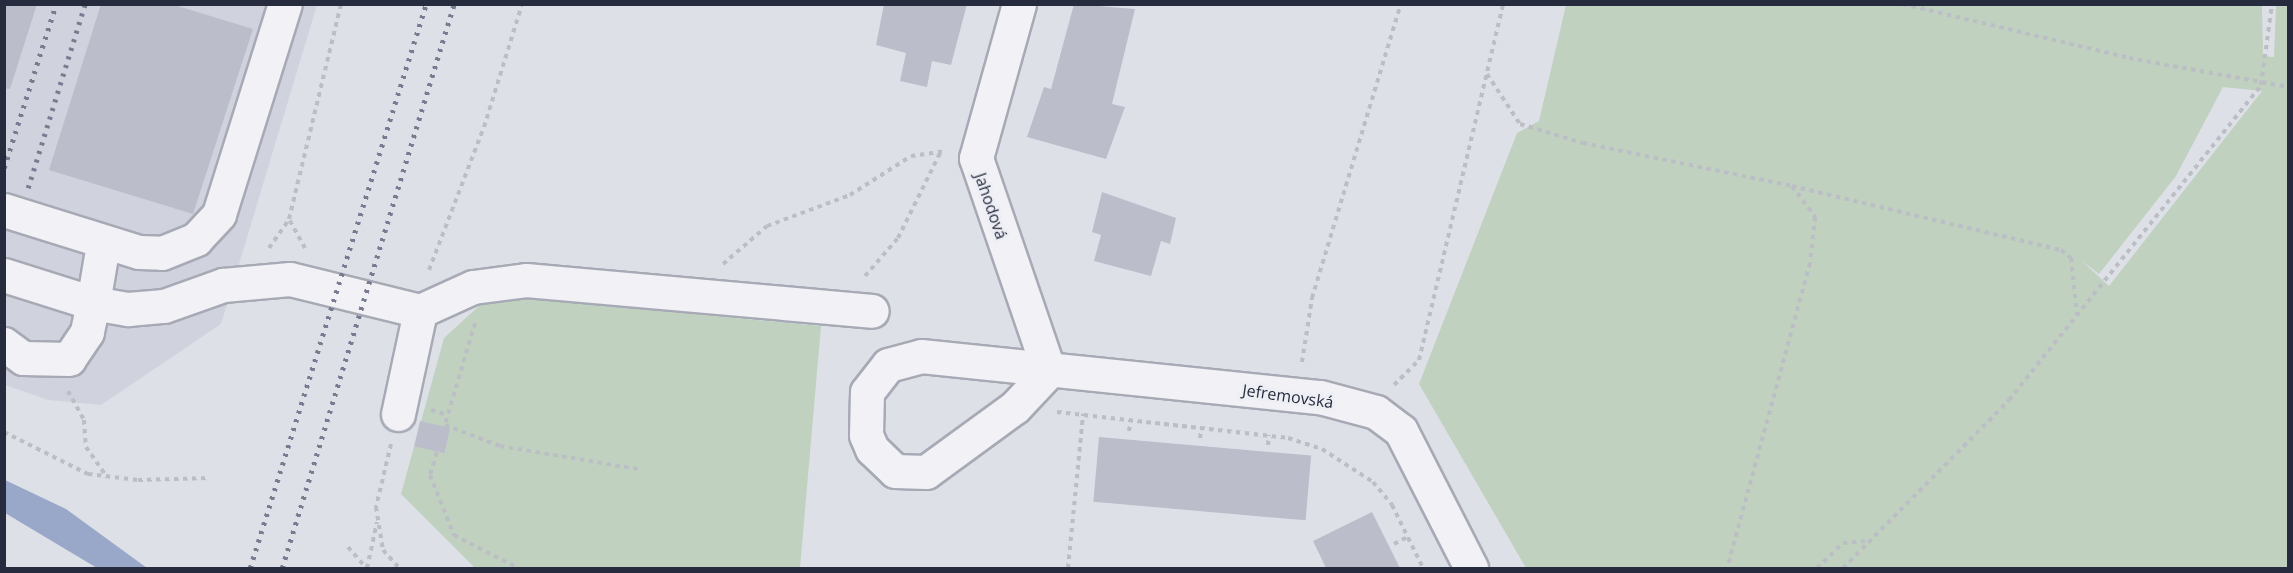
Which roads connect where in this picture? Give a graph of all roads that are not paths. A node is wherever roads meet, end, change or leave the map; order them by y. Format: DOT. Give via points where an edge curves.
graph roads {
  1 [pos="285,4"];
  2 [pos="1019,4"];
  3 [pos="4,210"];
  4 [pos="104,244"];
  5 [pos="4,275"];
  6 [pos="93,303"];
  7 [pos="420,310"];
  8 [pos="872,311"];
  9 [pos="4,344"];
  10 [pos="1049,371"];
  11 [pos="398,414"];
  12 [pos="1471,568"];
  1 -- 4 [label="street" via="219,214 196,239 162,253"];
  2 -- 10 [label="street, Jahodová" via="978,148 978,177"];
  3 -- 4 [label="street"];
  4 -- 6 [label="street"];
  5 -- 6 [label="street"];
  6 -- 7 [label="street" via="128,309 164,306 253,279 325,285"];
  6 -- 9 [label="street" via="87,332 69,359 46,362 23,358"];
  7 -- 8 [label="street" via="473,287 526,280"];
  7 -- 11 [label="street"];
  10 -- 10 [label="street, Jefremovská" via="904,358 876,376 867,392 866,435 882,464 912,474 926,472 1015,407"];
  10 -- 12 [label="street, Jefremovská" via="1296,395 1376,412 1406,438"];
}
